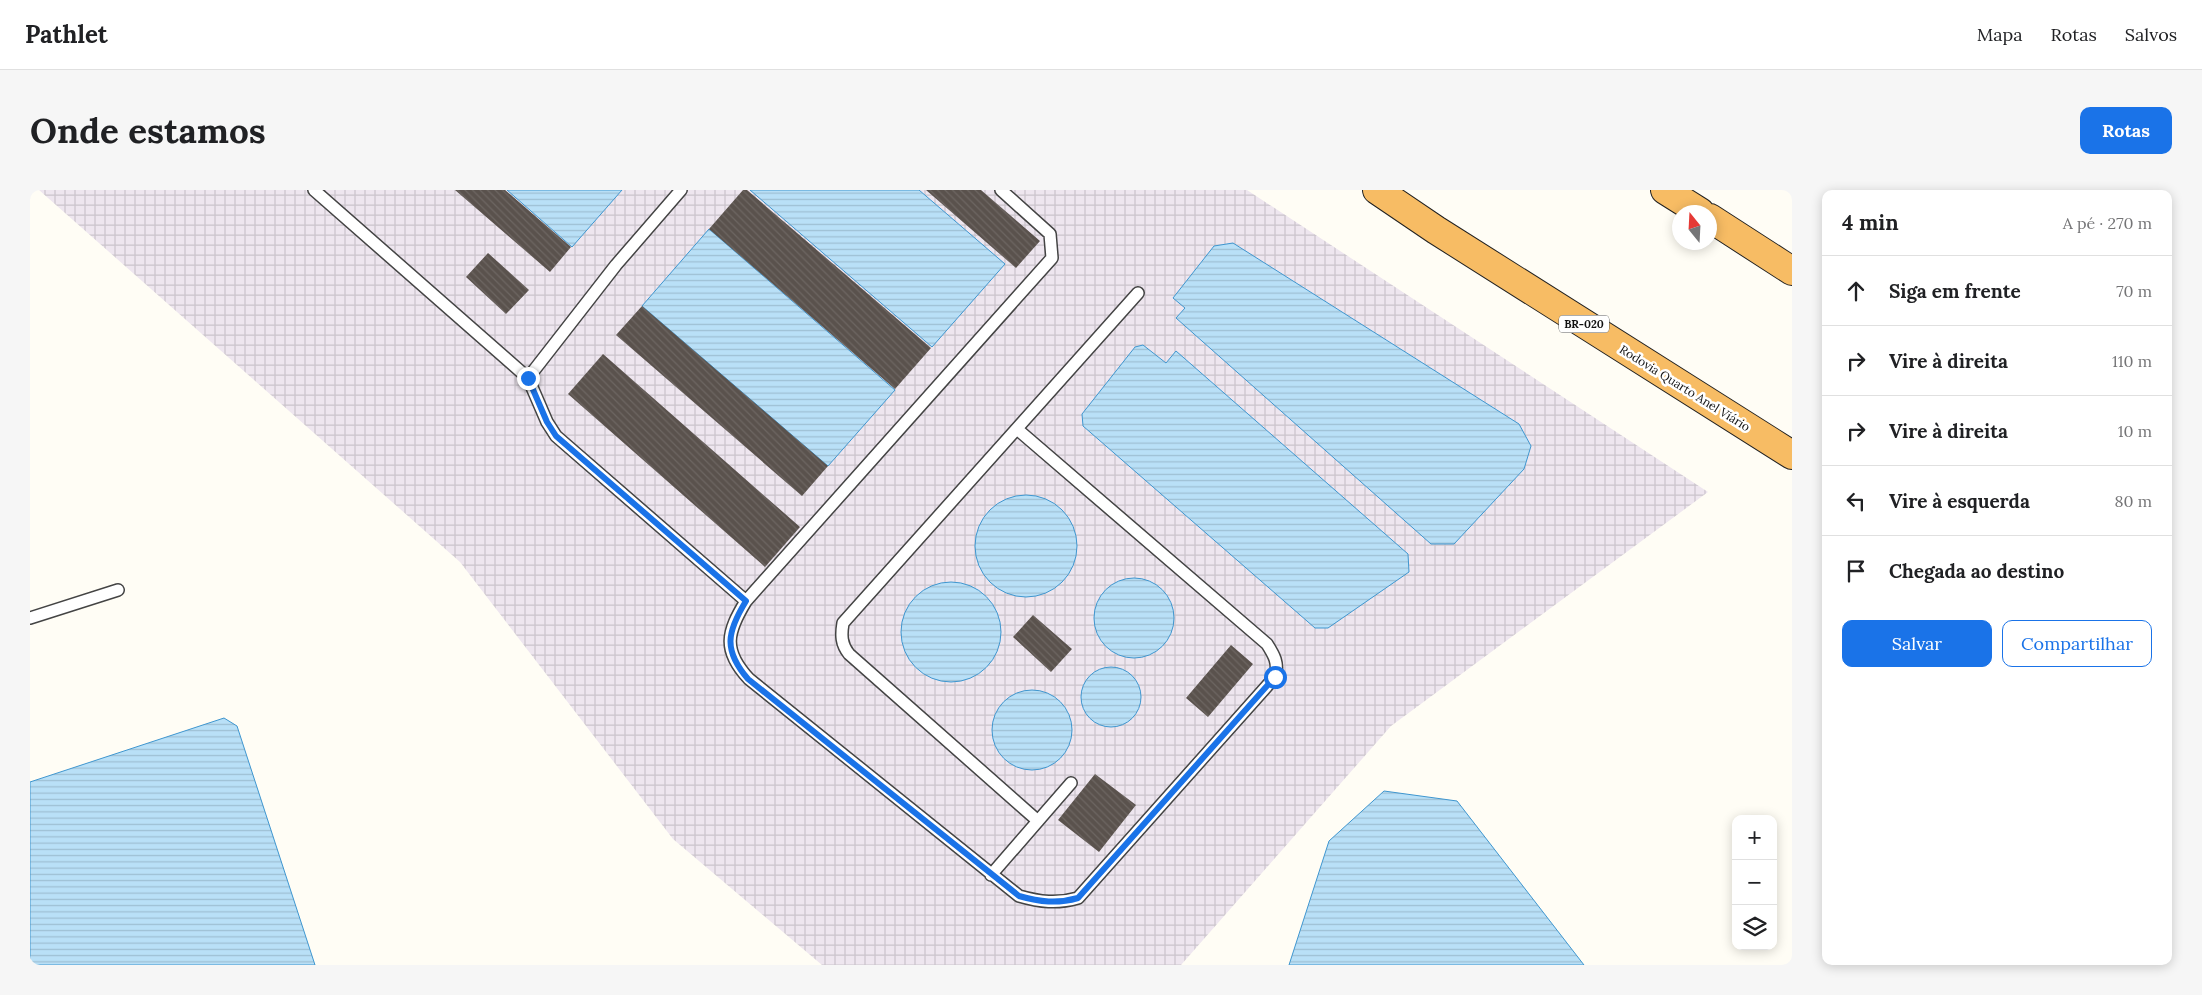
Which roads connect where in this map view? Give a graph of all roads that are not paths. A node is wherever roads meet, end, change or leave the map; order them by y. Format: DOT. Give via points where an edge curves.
graph roads {
  1 [pos="314,190"];
  2 [pos="681,190"];
  3 [pos="1001,190"];
  4 [pos="1377,190"];
  5 [pos="1665,190"];
  6 [pos="1689,205"];
  7 [pos="1717,223"];
  8 [pos="1792,271"];
  9 [pos="1138,294"];
  10 [pos="528,378"];
  11 [pos="1017,429"];
  12 [pos="1792,456"];
  13 [pos="118,590"];
  14 [pos="746,601"];
  15 [pos="30,618"];
  16 [pos="1071,783"];
  17 [pos="1038,821"];
  18 [pos="992,875"];
  1 -- 10 [label="lane"];
  2 -- 10 [label="lane" via="616,265"];
  3 -- 14 [label="lane" via="1050,234 1052,258"];
  4 -- 12 [label="highway, Rodovia Quarto Anel Viário / BR-020"];
  5 -- 6 [label="highway"];
  7 -- 8 [label="highway"];
  9 -- 11 [label="lane"];
  10 -- 14 [label="lane" via="556,436"];
  11 -- 17 [label="lane" via="843,623 841,636 849,654"];
  11 -- 18 [label="lane" via="1267,644 1277,668 1275,677 1078,898 1041,902 1019,896"];
  13 -- 15 [label="lane"];
  14 -- 18 [label="lane" via="729,634 739,668 748,679"];
  16 -- 17 [label="lane"];
  17 -- 18 [label="lane"];
}
